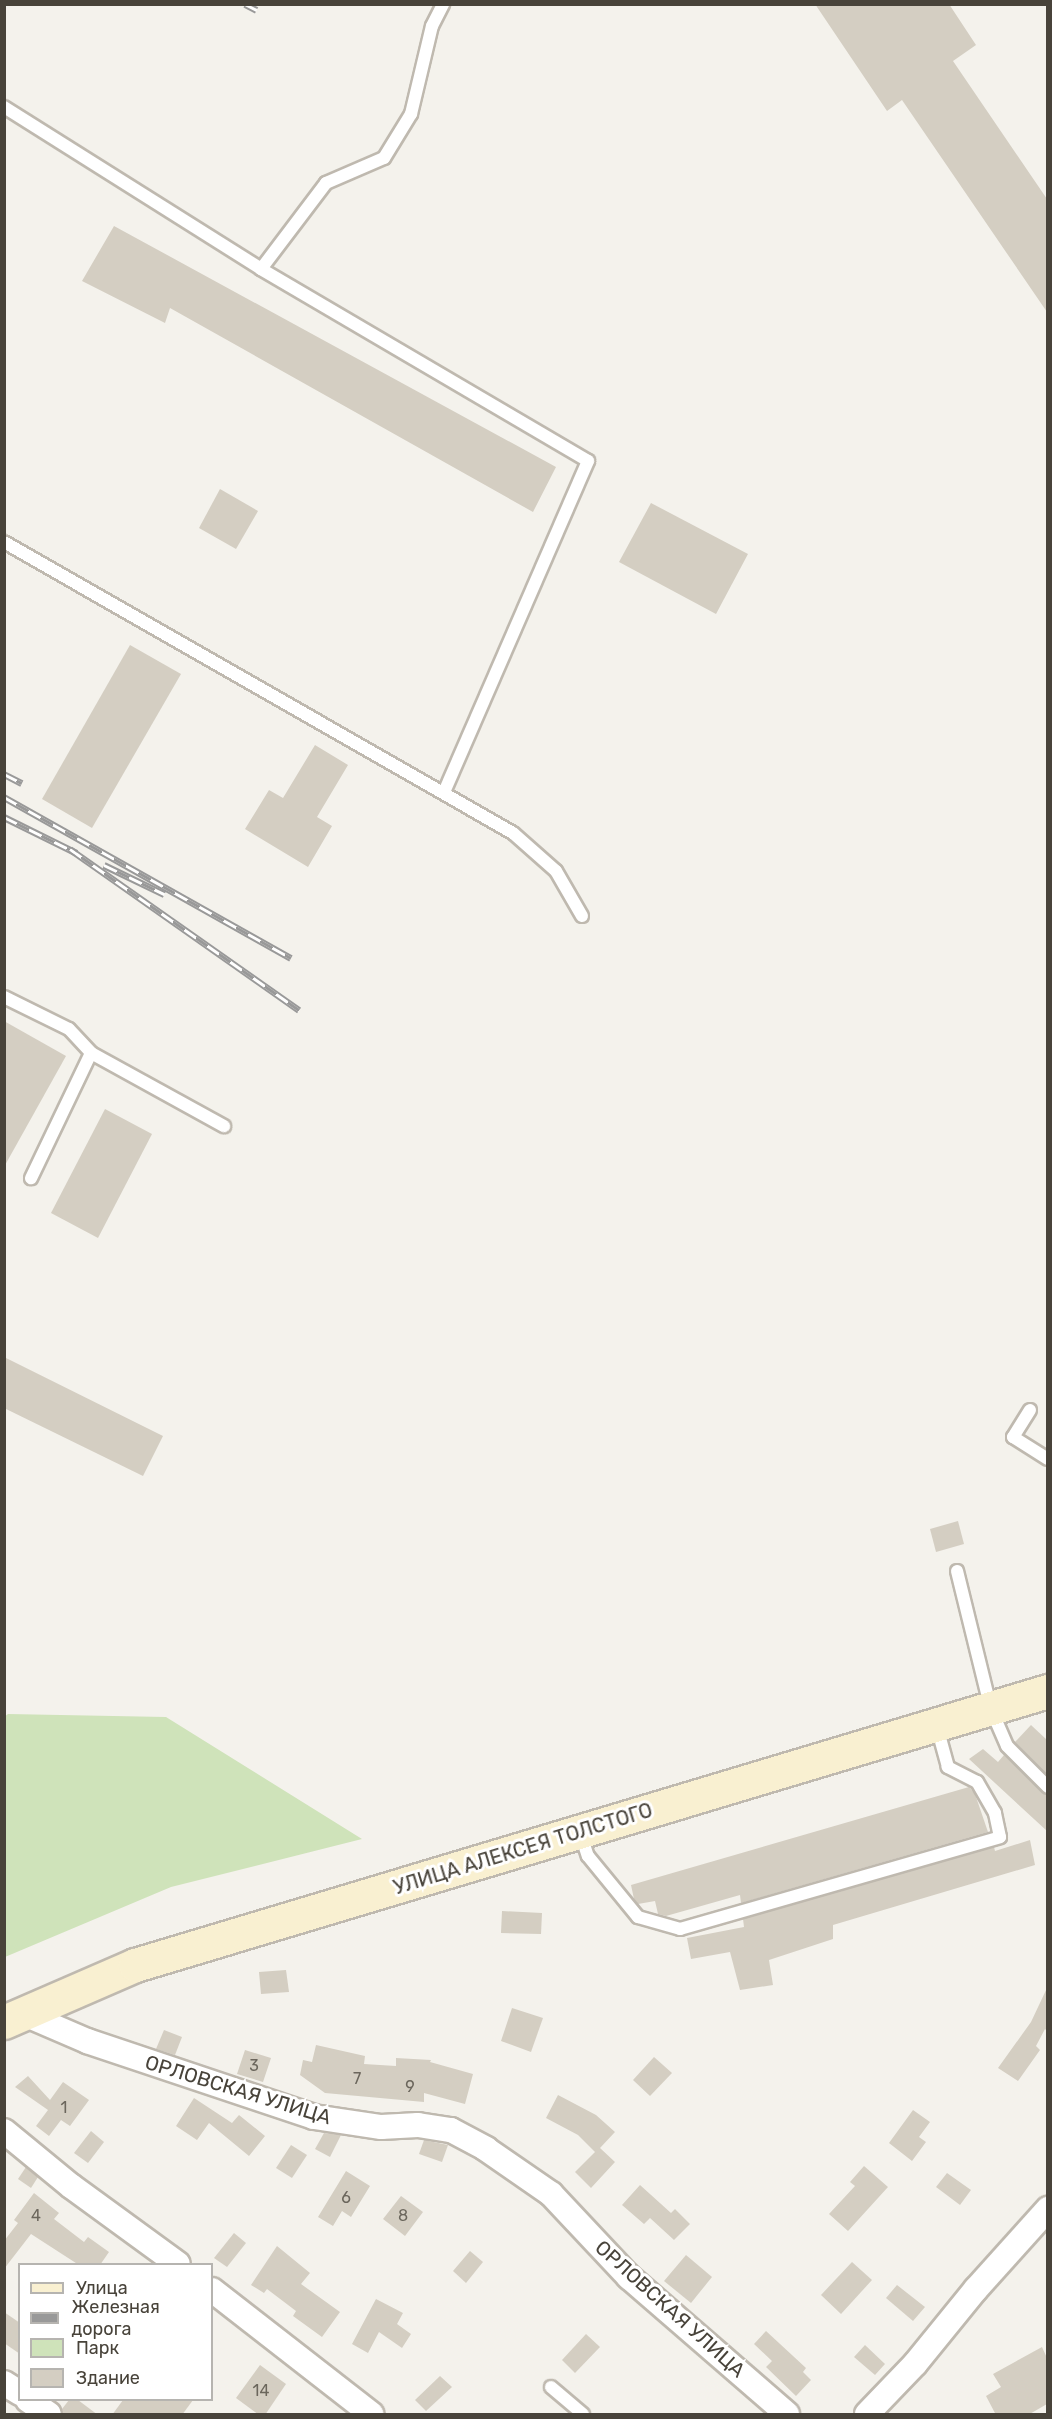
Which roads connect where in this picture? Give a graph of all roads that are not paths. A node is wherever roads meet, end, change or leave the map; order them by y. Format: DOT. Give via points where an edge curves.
graph roads {
  1 [pos="442,4"];
  2 [pos="4,107"];
  3 [pos="261,269"];
  4 [pos="4,542"];
  5 [pos="444,792"];
  6 [pos="582,916"];
  7 [pos="4,997"];
  8 [pos="91,1053"];
  9 [pos="224,1126"];
  10 [pos="31,1178"];
  11 [pos="1030,1410"];
  12 [pos="1047,1459"];
  13 [pos="957,1571"];
  14 [pos="1047,1691"];
  15 [pos="991,1709"];
  16 [pos="936,1725"];
  17 [pos="1047,1787"];
  18 [pos="580,1832"];
  19 [pos="13,2018"];
  20 [pos="4,2131"];
  21 [pos="1047,2209"];
  22 [pos="175,2263"];
  23 [pos="213,2291"];
  24 [pos="4,2382"];
  25 [pos="551,2387"];
  26 [pos="18,2392"];
  27 [pos="29,2401"];
  28 [pos="49,2415"];
  29 [pos="371,2415"];
  30 [pos="583,2415"];
  31 [pos="788,2415"];
  32 [pos="867,2415"];
  1 -- 3 [label="lane" via="432,26 411,114 384,158 326,183"];
  2 -- 3 [label="lane"];
  3 -- 5 [label="lane" via="588,461"];
  4 -- 5 [label="lane"];
  5 -- 6 [label="lane" via="513,832 556,871"];
  7 -- 8 [label="lane" via="69,1029"];
  8 -- 9 [label="lane"];
  8 -- 10 [label="lane"];
  11 -- 12 [label="lane" via="1013,1437"];
  13 -- 15 [label="lane"];
  14 -- 15 [label="street, УЛИЦА АЛЕКСЕЯ ТОЛСТОГО"];
  15 -- 16 [label="street, УЛИЦА АЛЕКСЕЯ ТОЛСТОГО"];
  15 -- 17 [label="lane" via="1007,1746"];
  16 -- 18 [label="street, УЛИЦА АЛЕКСЕЯ ТОЛСТОГО"];
  16 -- 18 [label="lane" via="948,1767 977,1782 995,1813 1000,1837 680,1929 638,1917 588,1856"];
  18 -- 19 [label="street, УЛИЦА АЛЕКСЕЯ ТОЛСТОГО" via="135,1965"];
  19 -- 31 [label="street, ОРЛОВСКАЯ УЛИЦА" via="314,2118 381,2127 418,2125 451,2130 551,2194 629,2277"];
  20 -- 22 [label="street"];
  21 -- 32 [label="street"];
  23 -- 29 [label="street"];
  24 -- 26 [label="street"];
  25 -- 30 [label="lane"];
  27 -- 28 [label="street"];
}
